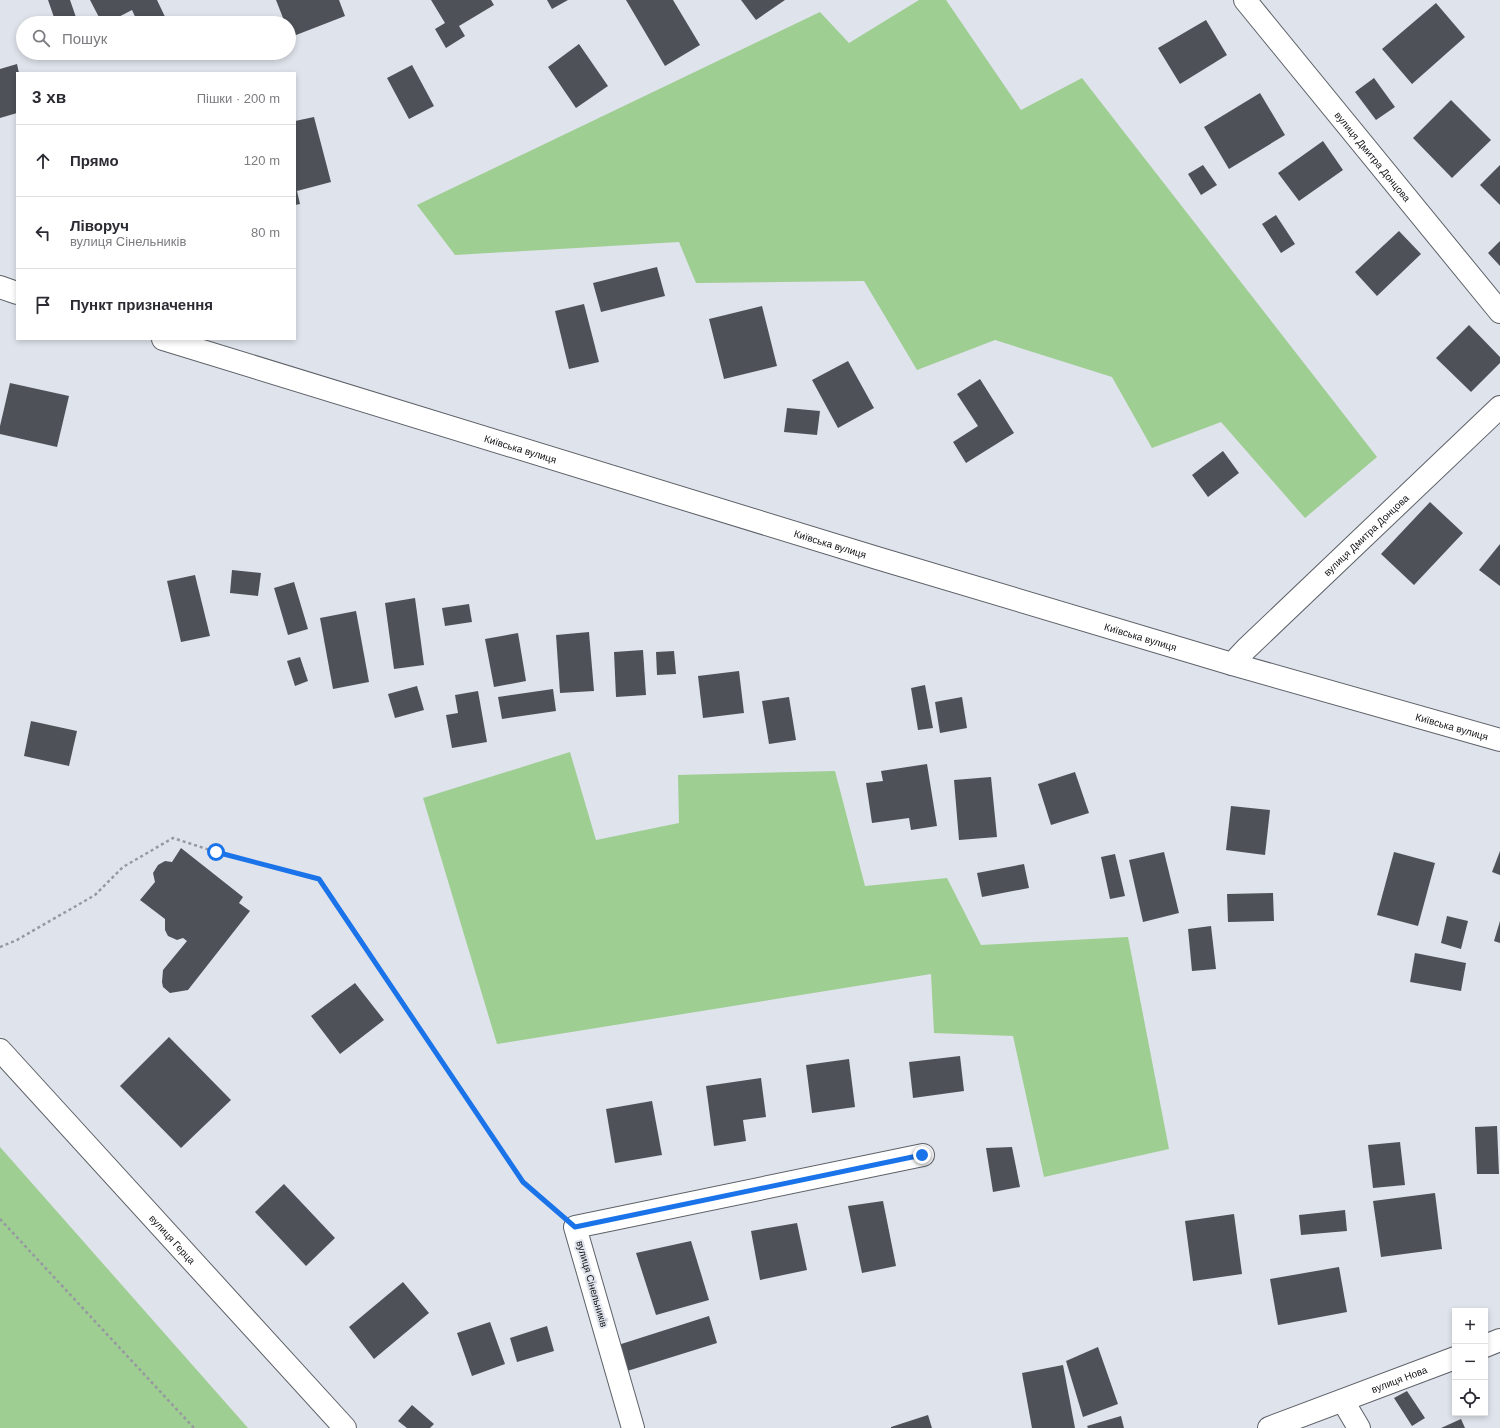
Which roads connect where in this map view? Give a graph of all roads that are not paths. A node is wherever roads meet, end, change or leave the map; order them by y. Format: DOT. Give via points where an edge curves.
graph roads {
  1 [pos="1245,0"];
  2 [pos="0,287"];
  3 [pos="16,293"];
  4 [pos="1500,312"];
  5 [pos="166,340"];
  6 [pos="1500,407"];
  7 [pos="1232,664"];
  8 [pos="1500,740"];
  9 [pos="0,1050"];
  10 [pos="922,1155"];
  11 [pos="1500,1340"];
  12 [pos="1488,1345"];
  13 [pos="1452,1359"];
  14 [pos="1343,1401"];
  15 [pos="346,1428"];
  16 [pos="633,1428"];
  17 [pos="1269,1428"];
  18 [pos="1359,1428"];
  1 -- 4 [label="street, вулиця Дмитра Донцова"];
  2 -- 3 [label="street"];
  5 -- 7 [label="street, Київська вулиця"];
  6 -- 7 [label="street, вулиця Дмитра Донцова"];
  7 -- 8 [label="street, Київська вулиця"];
  9 -- 15 [label="street, вулиця Герца"];
  10 -- 16 [label="street, вулиця Сінельників" via="575,1227"];
  11 -- 12 [label="street"];
  13 -- 14 [label="street, вулиця Нова"];
  14 -- 17 [label="street, вулиця Нова"];
  14 -- 18 [label="street"];
}
